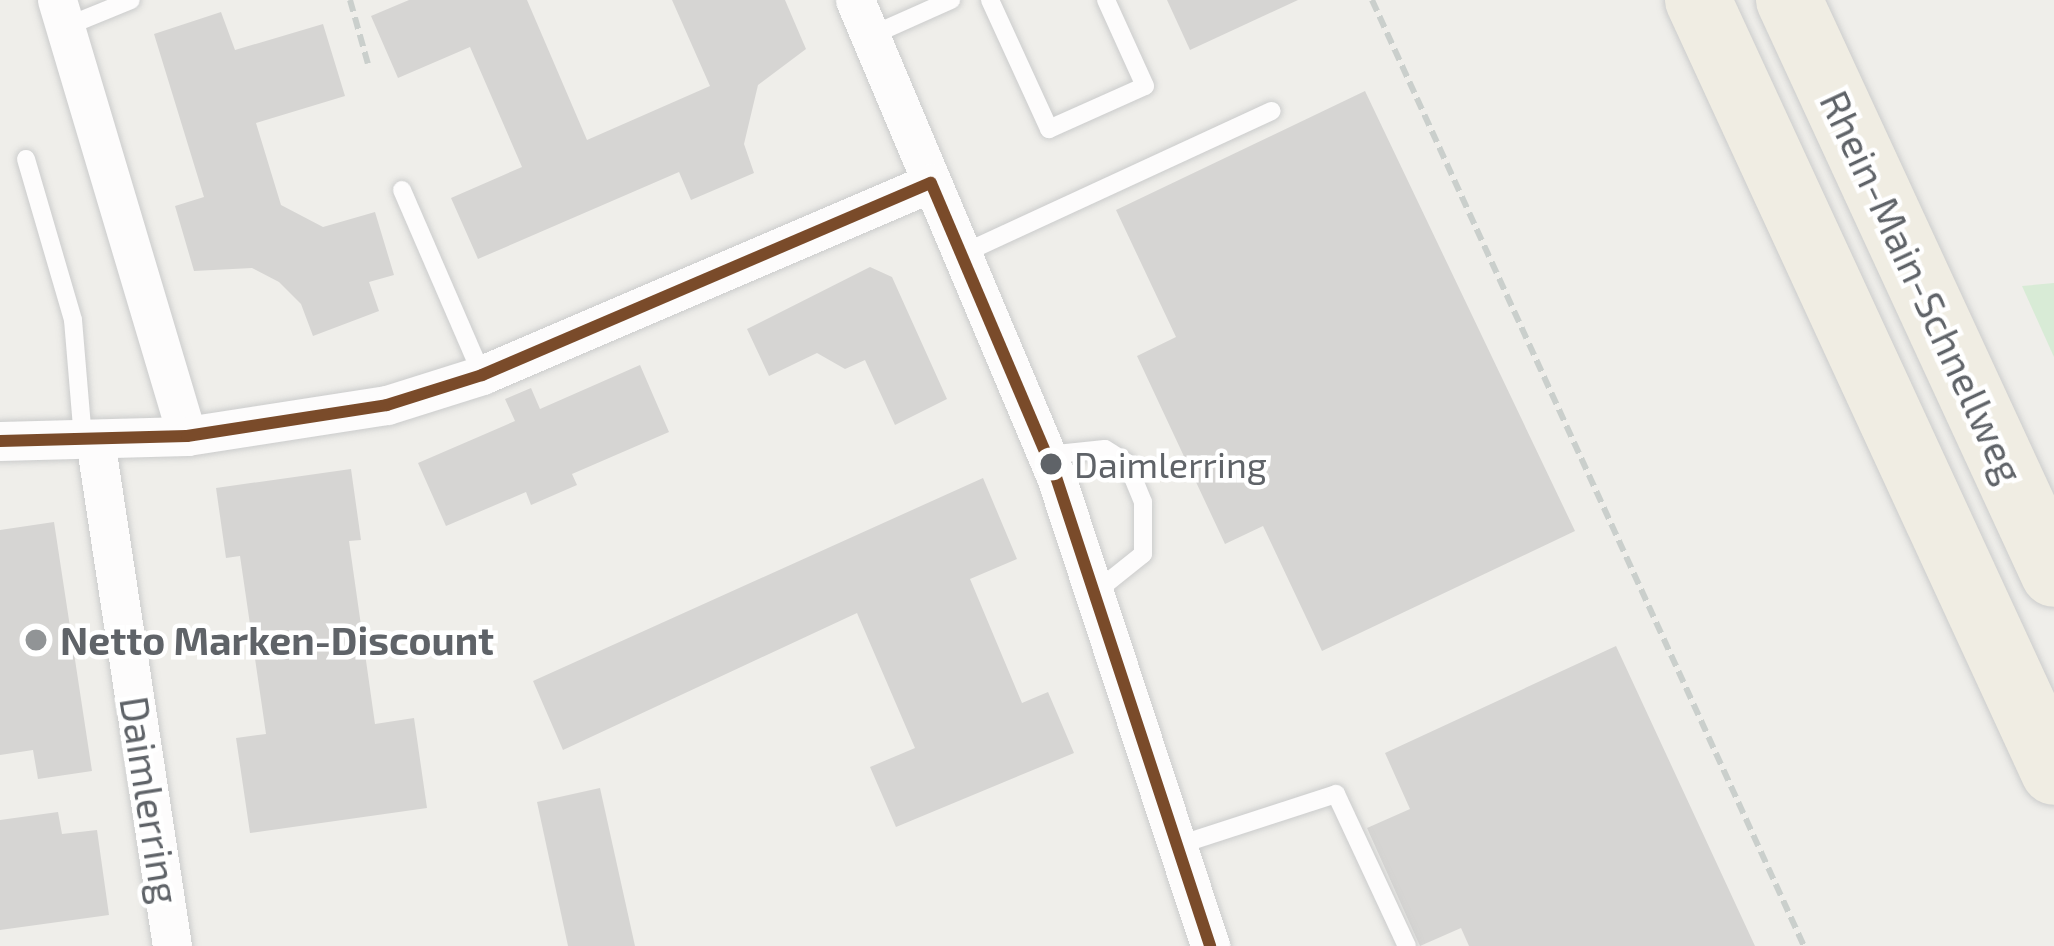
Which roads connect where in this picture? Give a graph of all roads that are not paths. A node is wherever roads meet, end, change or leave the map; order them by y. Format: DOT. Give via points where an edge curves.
graph roads {
  1 [pos="130,0"];
  2 [pos="951,0"];
  3 [pos="990,0"];
  4 [pos="1106,0"];
  5 [pos="1698,0"];
  6 [pos="1789,0"];
  7 [pos="61,13"];
  8 [pos="863,18"];
  9 [pos="1272,110"];
  10 [pos="26,159"];
  11 [pos="931,183"];
  12 [pos="401,190"];
  13 [pos="962,254"];
  14 [pos="482,375"];
  15 [pos="187,436"];
  16 [pos="89,440"];
  17 [pos="0,441"];
  18 [pos="1047,455"];
  19 [pos="2054,574"];
  20 [pos="1097,590"];
  21 [pos="2054,772"];
  22 [pos="1179,845"];
  23 [pos="172,946"];
  24 [pos="1210,946"];
  25 [pos="1407,946"];
  1 -- 7 [label="lane"];
  2 -- 8 [label="lane"];
  3 -- 4 [label="lane" via="1049,129 1145,86"];
  5 -- 21 [label="highway"];
  6 -- 19 [label="highway, Rhein-Main-Schnellweg"];
  7 -- 15 [label="street"];
  8 -- 11 [label="street"];
  9 -- 13 [label="lane"];
  10 -- 16 [label="lane" via="73,320"];
  11 -- 13 [label="street"];
  11 -- 14 [label="street"];
  12 -- 14 [label="lane"];
  13 -- 18 [label="street"];
  14 -- 15 [label="street" via="299,424"];
  15 -- 16 [label="street"];
  16 -- 17 [label="street"];
  16 -- 23 [label="street, Daimlerring"];
  18 -- 20 [label="street"];
  18 -- 20 [label="lane" via="1105,449 1126,463 1143,502 1143,554"];
  20 -- 22 [label="street"];
  22 -- 24 [label="street"];
  22 -- 25 [label="lane" via="1336,794"];
}
